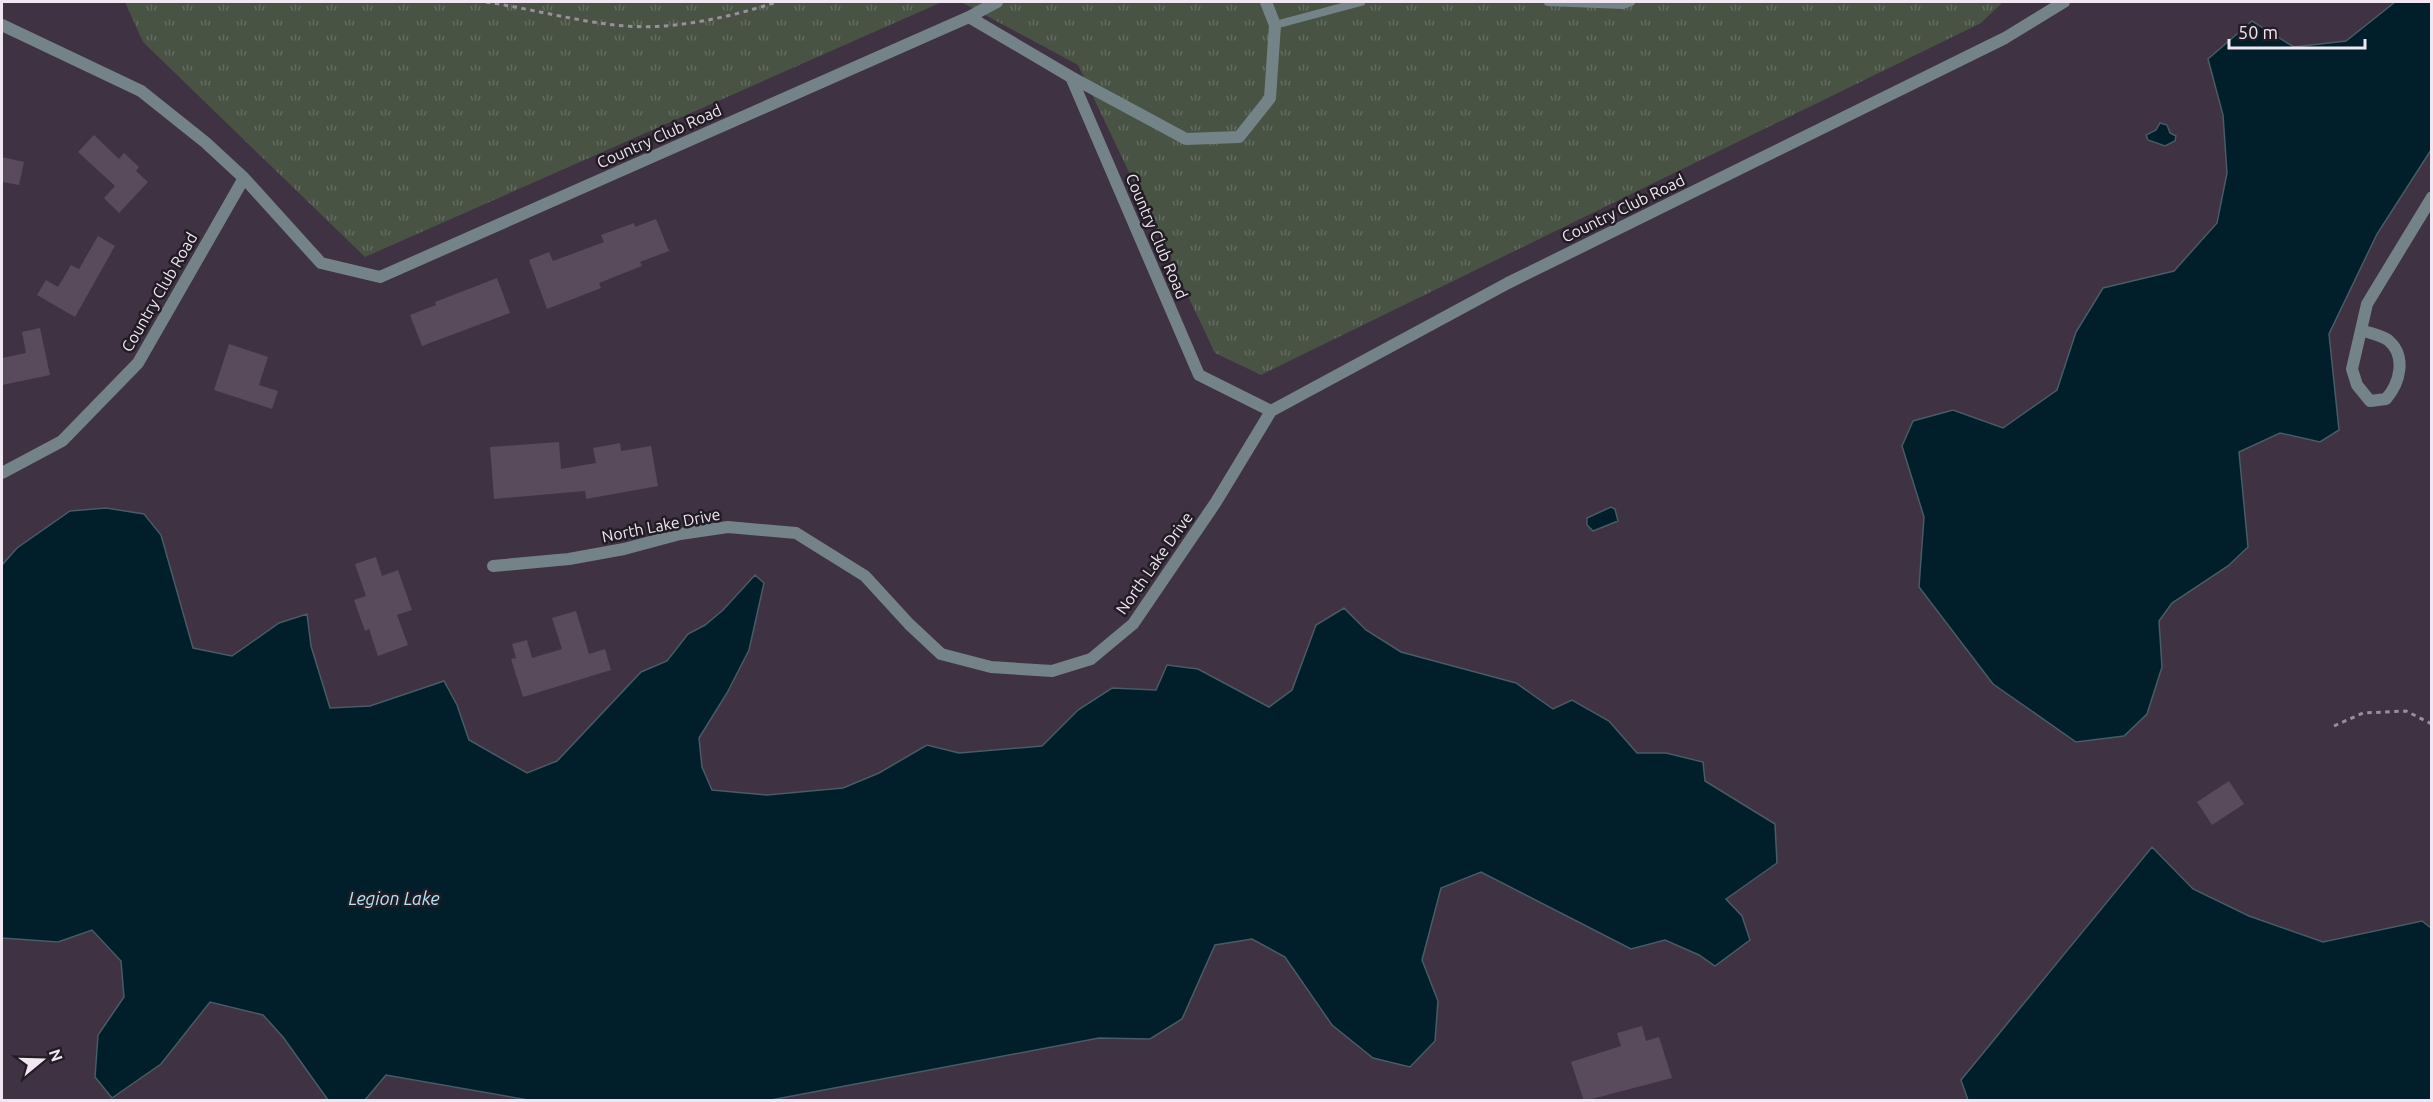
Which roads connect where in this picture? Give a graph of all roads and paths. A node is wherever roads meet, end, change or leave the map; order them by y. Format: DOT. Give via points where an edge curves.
graph roads {
  1 [pos="486,2"];
  2 [pos="777,2"];
  3 [pos="997,2"];
  4 [pos="1266,2"];
  5 [pos="1361,2"];
  6 [pos="1548,2"];
  7 [pos="1631,2"];
  8 [pos="2061,3"];
  9 [pos="969,16"];
  10 [pos="1275,24"];
  11 [pos="2,25"];
  12 [pos="1071,77"];
  13 [pos="244,178"];
  14 [pos="2432,197"];
  15 [pos="2361,330"];
  16 [pos="1271,411"];
  17 [pos="2,473"];
  18 [pos="493,566"];
  19 [pos="2432,724"];
  20 [pos="2334,726"];
  1 -- 2 [label="path" via="599,22 662,27 711,20"];
  3 -- 9 [label="street, Country Club Road"];
  4 -- 10 [label="street"];
  5 -- 10 [label="lane"];
  6 -- 7 [label="lane"];
  8 -- 16 [label="street, Country Club Road" via="2005,38 1508,284"];
  9 -- 12 [label="street"];
  9 -- 13 [label="street, Country Club Road" via="380,277 321,263"];
  10 -- 12 [label="street" via="1270,98 1239,137 1186,140"];
  11 -- 13 [label="street, Country Club Road" via="141,91"];
  12 -- 16 [label="street, Country Club Road" via="1199,375"];
  13 -- 17 [label="street, Country Club Road" via="138,363 62,441"];
  14 -- 15 [label="street" via="2367,304"];
  15 -- 15 [label="street" via="2352,369 2357,385 2370,401 2386,399 2395,389 2400,371 2396,349 2386,338"];
  16 -- 18 [label="street, North Lake Drive" via="1216,502 1133,624 1091,659 1052,671 991,667 942,654 865,576 796,533 728,527 569,559"];
  19 -- 20 [label="path" via="2406,711 2363,713"];
}
